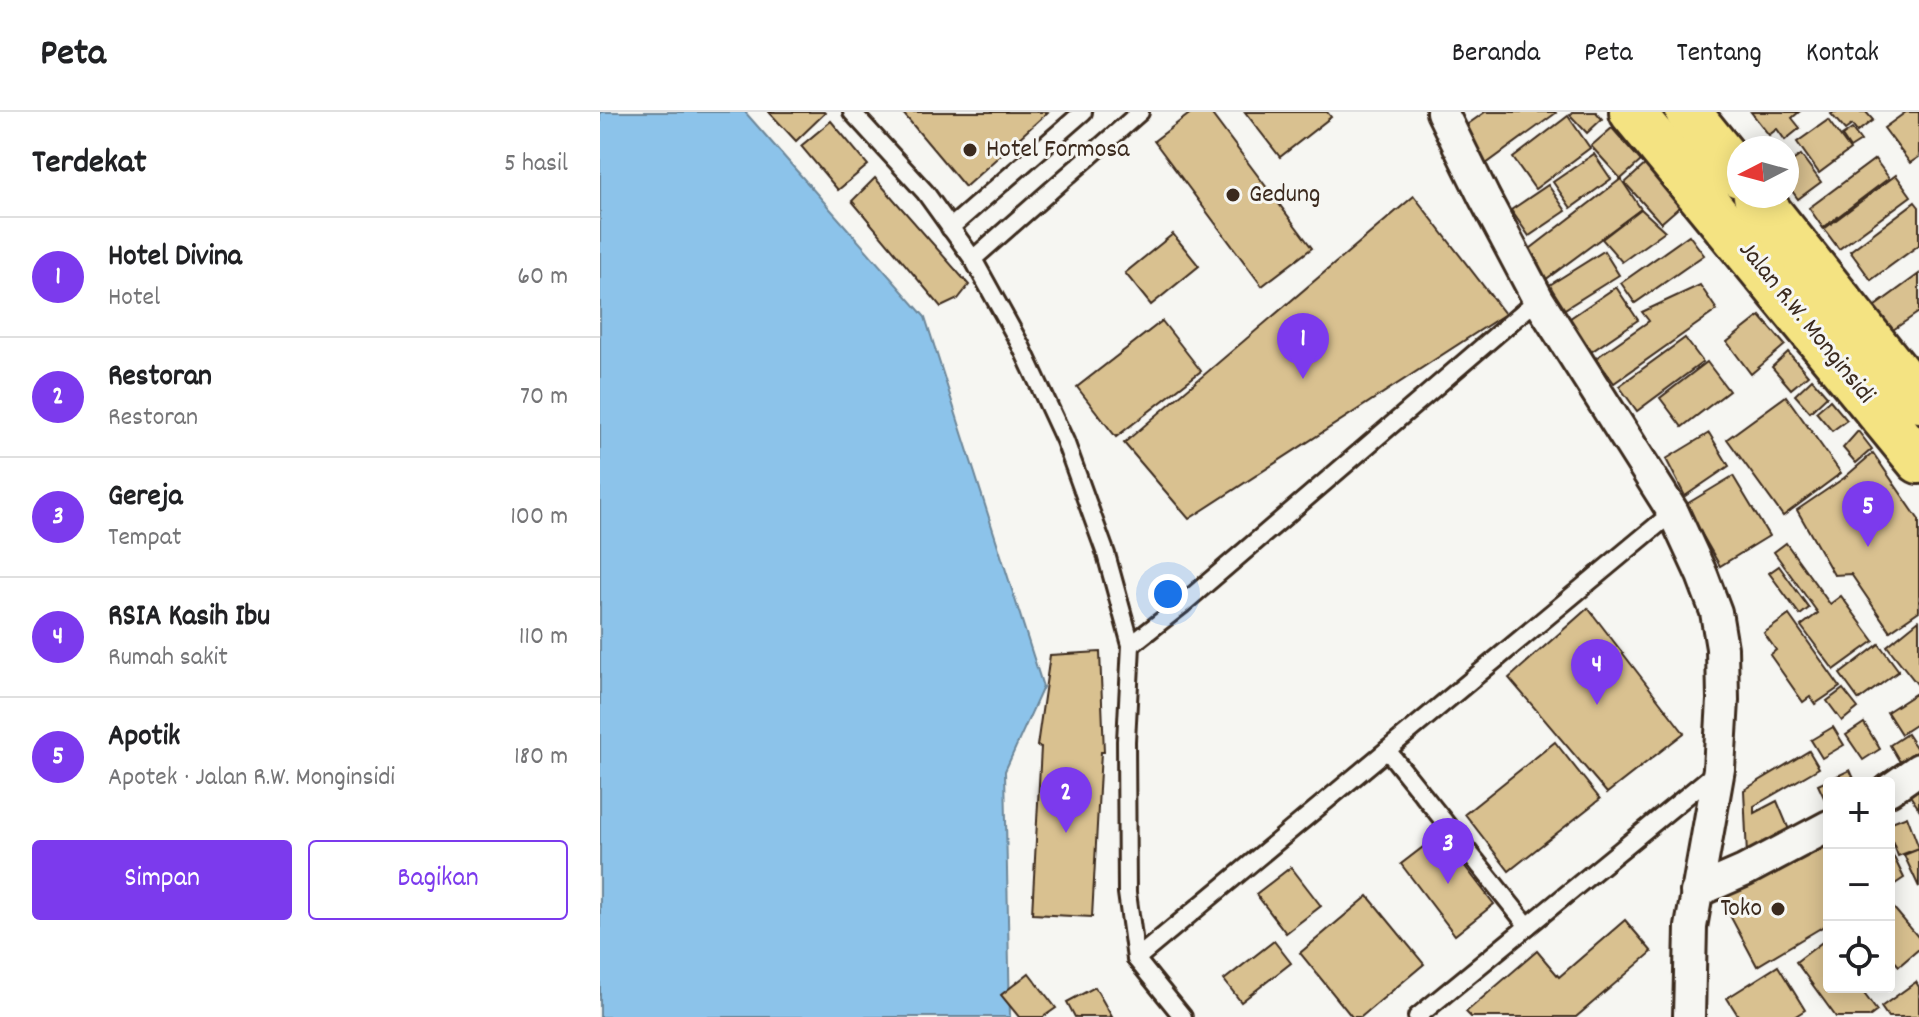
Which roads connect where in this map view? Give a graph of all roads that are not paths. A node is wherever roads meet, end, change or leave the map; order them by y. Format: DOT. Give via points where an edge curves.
graph roads {
  1 [pos="852,112"];
  2 [pos="1083,112"];
  3 [pos="1140,112"];
  4 [pos="1442,112"];
  5 [pos="1632,112"];
  6 [pos="1688,112"];
  7 [pos="1727,160"];
  8 [pos="1766,208"];
  9 [pos="950,228"];
  10 [pos="973,259"];
  11 [pos="1538,299"];
  12 [pos="1919,400"];
  13 [pos="1919,461"];
  14 [pos="1673,512"];
  15 [pos="1131,645"];
  16 [pos="1387,750"];
  17 [pos="1719,769"];
  18 [pos="1919,769"];
  19 [pos="1895,786"];
  20 [pos="1823,829"];
  21 [pos="1696,892"];
  22 [pos="1528,926"];
  23 [pos="1136,959"];
  24 [pos="1183,1017"];
  25 [pos="1417,1017"];
  26 [pos="1689,1017"];
  1 -- 9 [label="lane" via="925,192"];
  2 -- 9 [label="lane"];
  3 -- 10 [label="lane"];
  4 -- 11 [label="street"];
  5 -- 13 [label="highway, Jalan R.W. Monginsidi"];
  6 -- 7 [label="highway"];
  8 -- 12 [label="highway, Jalan R.W. Monginsidi"];
  9 -- 10 [label="lane"];
  10 -- 15 [label="lane" via="1065,441 1106,554"];
  11 -- 14 [label="street"];
  11 -- 15 [label="lane"];
  14 -- 16 [label="lane"];
  14 -- 17 [label="street" via="1716,612 1723,700"];
  15 -- 23 [label="lane" via="1127,893"];
  16 -- 22 [label="lane"];
  16 -- 23 [label="lane"];
  17 -- 21 [label="street"];
  17 -- 22 [label="lane"];
  18 -- 19 [label="street"];
  20 -- 21 [label="street"];
  21 -- 26 [label="street"];
  22 -- 25 [label="lane"];
  23 -- 24 [label="lane"];
}
